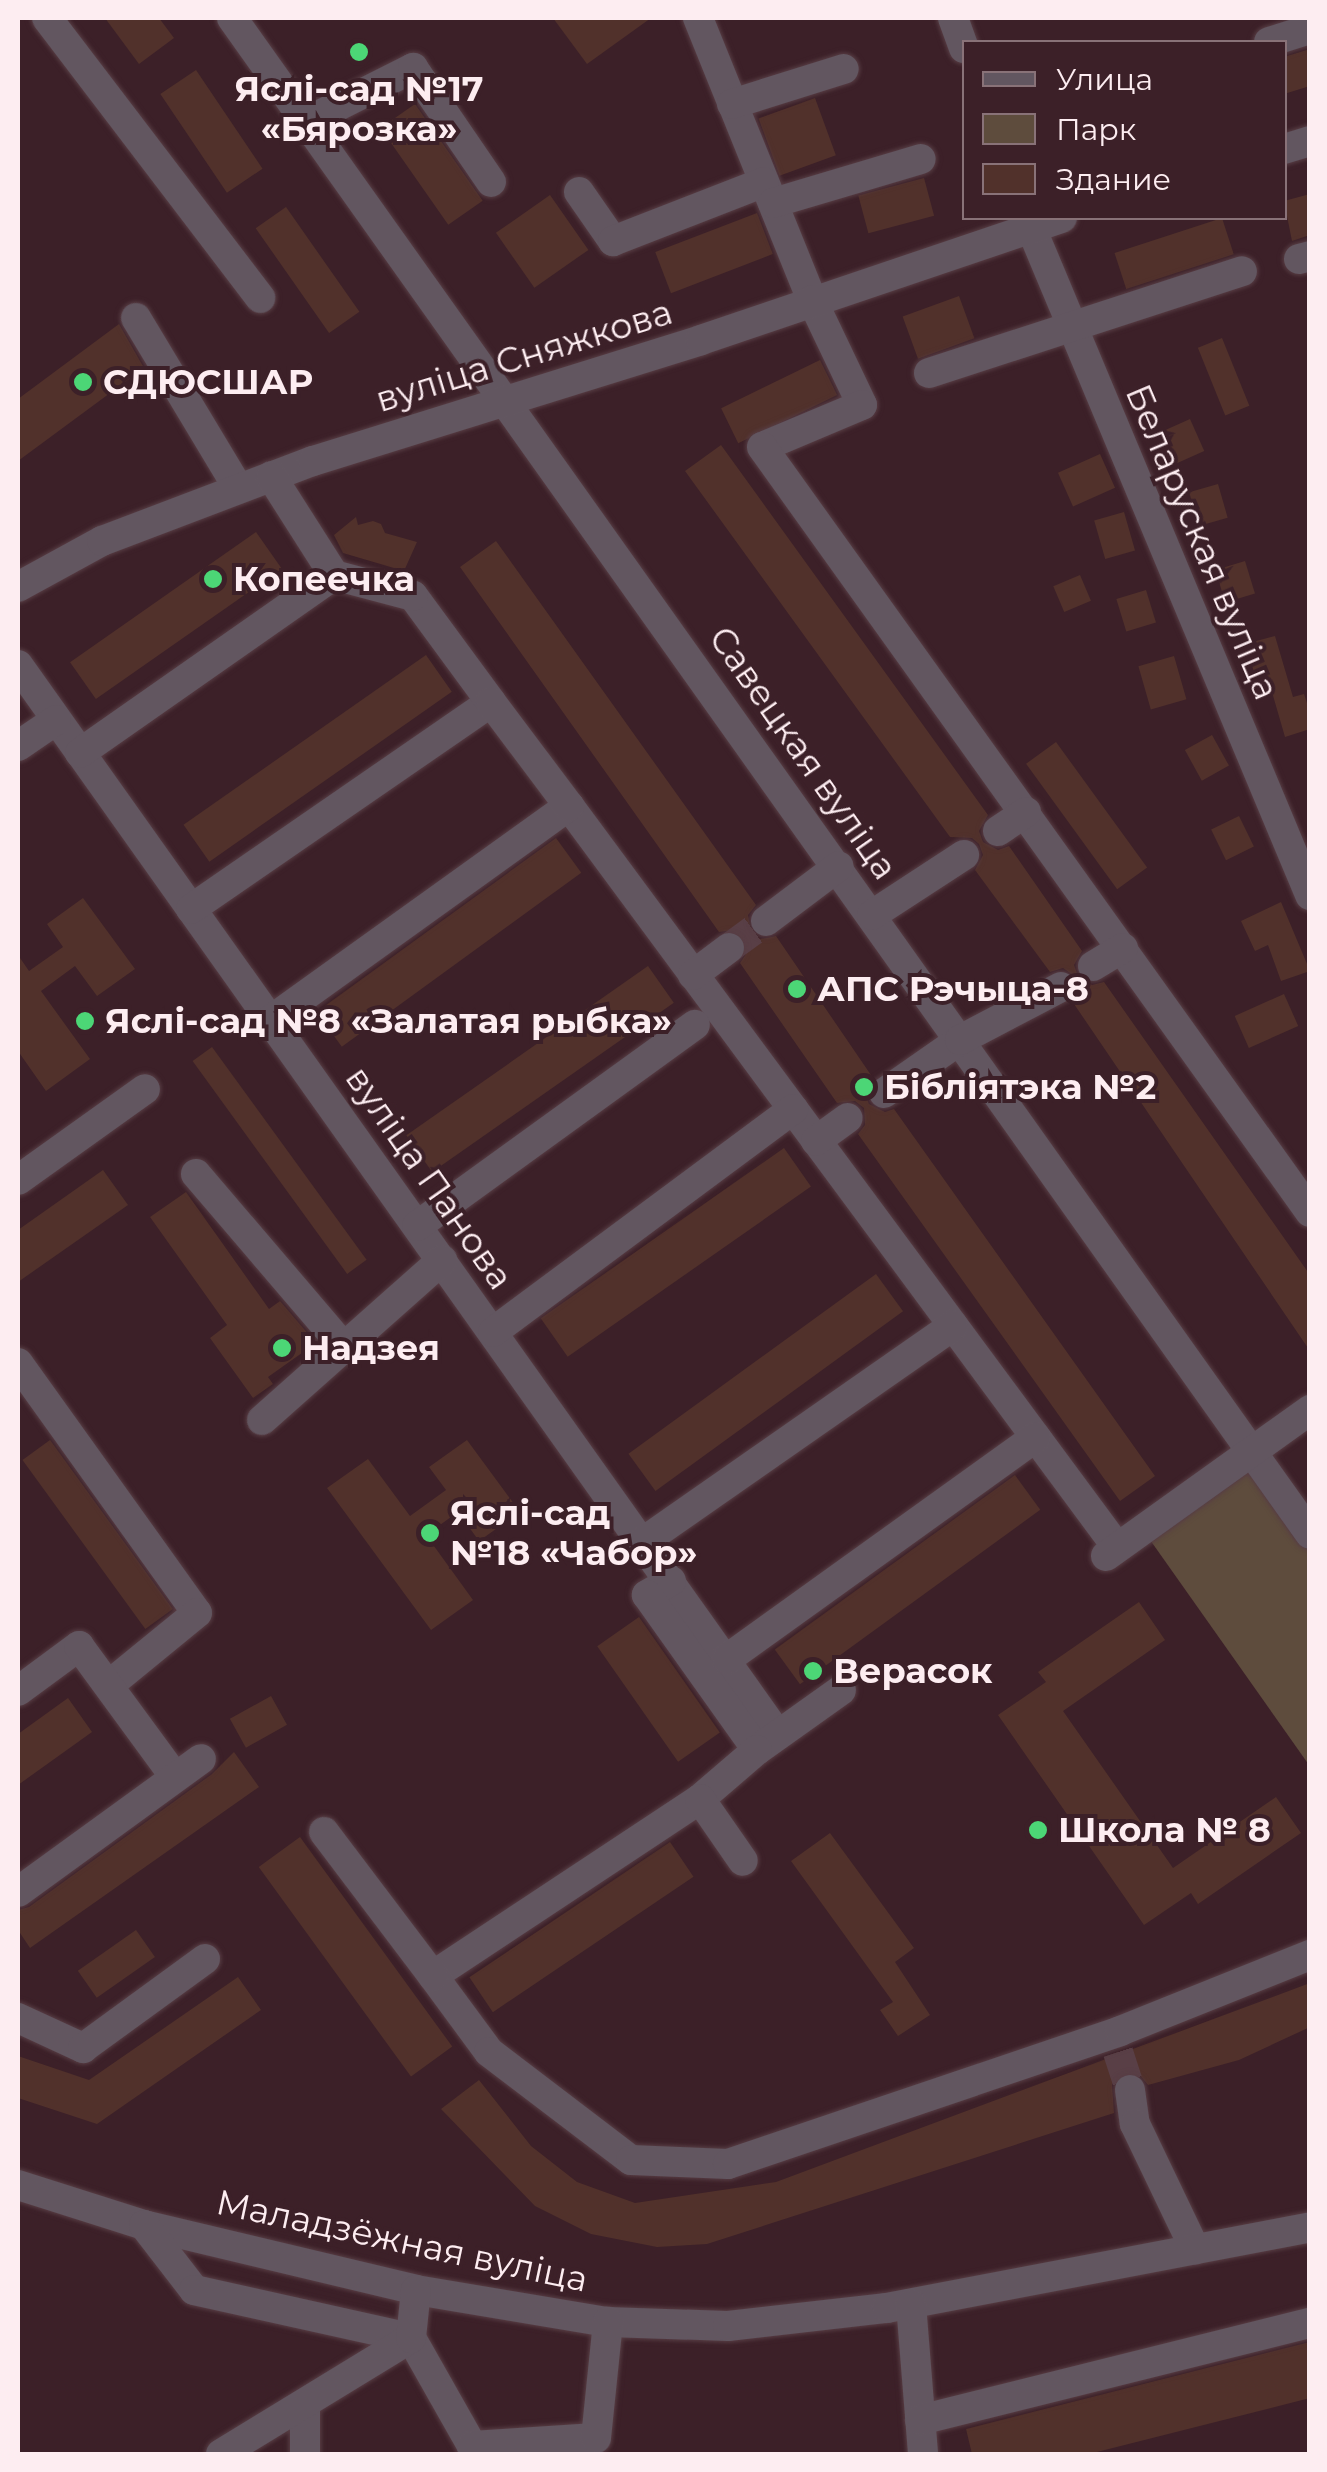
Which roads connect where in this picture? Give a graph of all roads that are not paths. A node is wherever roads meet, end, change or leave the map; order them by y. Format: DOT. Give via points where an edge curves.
graph roads {
  1 [pos="47,18"];
  2 [pos="232,18"];
  3 [pos="698,18"];
  4 [pos="953,18"];
  5 [pos="1310,29"];
  6 [pos="1275,40"];
  7 [pos="962,43"];
  8 [pos="844,69"];
  9 [pos="732,104"];
  10 [pos="308,121"];
  11 [pos="921,159"];
  12 [pos="492,182"];
  13 [pos="579,192"];
  14 [pos="769,193"];
  15 [pos="1028,222"];
  16 [pos="1242,271"];
  17 [pos="260,298"];
  18 [pos="812,300"];
  19 [pos="136,318"];
  20 [pos="1070,324"];
  21 [pos="929,373"];
  22 [pos="505,400"];
  23 [pos="271,476"];
  24 [pos="238,488"];
  25 [pos="334,574"];
  26 [pos="18,588"];
  27 [pos="18,665"];
  28 [pos="492,702"];
  29 [pos="56,720"];
  30 [pos="18,746"];
  31 [pos="80,753"];
  32 [pos="568,806"];
  33 [pos="1026,812"];
  34 [pos="998,831"];
  35 [pos="964,855"];
  36 [pos="839,866"];
  37 [pos="1310,895"];
  38 [pos="191,908"];
  39 [pos="872,915"];
  40 [pos="766,921"];
  41 [pos="729,948"];
  42 [pos="1123,948"];
  43 [pos="1093,966"];
  44 [pos="694,975"];
  45 [pos="1061,987"];
  46 [pos="271,1020"];
  47 [pos="695,1026"];
  48 [pos="960,1040"];
  49 [pos="145,1089"];
  50 [pos="884,1094"];
  51 [pos="793,1110"];
  52 [pos="848,1118"];
  53 [pos="816,1140"];
  54 [pos="196,1174"];
  55 [pos="18,1180"];
  56 [pos="1310,1212"];
  57 [pos="417,1226"];
  58 [pos="442,1260"];
  59 [pos="954,1326"];
  60 [pos="493,1332"];
  61 [pos="344,1348"];
  62 [pos="18,1363"];
  63 [pos="1310,1410"];
  64 [pos="262,1420"];
  65 [pos="1036,1437"];
  66 [pos="1250,1450"];
  67 [pos="1310,1534"];
  68 [pos="643,1542"];
  69 [pos="670,1581"];
  70 [pos="727,1658"];
  71 [pos="109,1686"];
  72 [pos="841,1690"];
  73 [pos="18,1691"];
  74 [pos="768,1742"];
  75 [pos="201,1760"];
  76 [pos="175,1776"];
  77 [pos="700,1799"];
  78 [pos="324,1832"];
  79 [pos="742,1861"];
  80 [pos="18,1892"];
  81 [pos="1310,1955"];
  82 [pos="205,1960"];
  83 [pos="432,1976"];
  84 [pos="18,2018"];
  85 [pos="1130,2090"];
  86 [pos="18,2185"];
  87 [pos="144,2225"];
  88 [pos="1310,2227"];
  89 [pos="1195,2249"];
  90 [pos="416,2290"];
  91 [pos="911,2304"];
  92 [pos="608,2322"];
  93 [pos="1310,2324"];
  94 [pos="411,2338"];
  95 [pos="305,2404"];
  96 [pos="920,2420"];
  97 [pos="221,2454"];
  98 [pos="305,2454"];
  99 [pos="923,2454"];
  1 -- 17 [label="street"];
  2 -- 10 [label="street, Савецкая вуліца"];
  3 -- 9 [label="street"];
  4 -- 7 [label="street"];
  5 -- 6 [label="street"];
  8 -- 9 [label="street"];
  9 -- 14 [label="street"];
  10 -- 12 [label="street" via="413,68"];
  10 -- 22 [label="street, Савецкая вуліца"];
  11 -- 14 [label="street"];
  13 -- 14 [label="street" via="613,241"];
  14 -- 18 [label="street"];
  15 -- 18 [label="street, вуліца Сняжкова"];
  15 -- 20 [label="street, Беларуская вуліца"];
  16 -- 20 [label="street"];
  18 -- 22 [label="street, вуліца Сняжкова"];
  18 -- 33 [label="street" via="862,405 762,447"];
  19 -- 24 [label="street"];
  20 -- 21 [label="street"];
  20 -- 37 [label="street, Беларуская вуліца"];
  22 -- 23 [label="street, вуліца Сняжкова"];
  22 -- 36 [label="street, Савецкая вуліца"];
  23 -- 24 [label="street, вуліца Сняжкова"];
  23 -- 25 [label="street"];
  24 -- 26 [label="street, вуліца Сняжкова" via="102,540"];
  25 -- 28 [label="street" via="413,596"];
  25 -- 31 [label="street"];
  27 -- 29 [label="street, вуліца Панова"];
  28 -- 32 [label="street"];
  28 -- 38 [label="street"];
  29 -- 30 [label="street"];
  29 -- 31 [label="street, вуліца Панова"];
  31 -- 38 [label="street, вуліца Панова"];
  32 -- 44 [label="street"];
  32 -- 46 [label="street"];
  33 -- 34 [label="street"];
  33 -- 42 [label="street"];
  35 -- 39 [label="street"];
  36 -- 39 [label="street, Савецкая вуліца"];
  36 -- 40 [label="street"];
  38 -- 46 [label="street, вуліца Панова"];
  39 -- 48 [label="street, Савецкая вуліца"];
  41 -- 44 [label="street"];
  42 -- 43 [label="street"];
  42 -- 56 [label="street"];
  44 -- 51 [label="street"];
  45 -- 48 [label="street"];
  46 -- 57 [label="street, вуліца Панова"];
  47 -- 57 [label="street"];
  48 -- 50 [label="street"];
  48 -- 66 [label="street, Савецкая вуліца"];
  49 -- 55 [label="street"];
  51 -- 53 [label="street"];
  51 -- 60 [label="street"];
  52 -- 53 [label="street"];
  53 -- 59 [label="street"];
  54 -- 61 [label="street"];
  57 -- 58 [label="street, вуліца Панова"];
  58 -- 60 [label="street, вуліца Панова"];
  58 -- 61 [label="street"];
  59 -- 65 [label="street"];
  59 -- 68 [label="street"];
  60 -- 68 [label="street, вуліца Панова"];
  61 -- 64 [label="street"];
  62 -- 71 [label="street" via="197,1613"];
  63 -- 66 [label="street"];
  65 -- 66 [label="street" via="1112,1551"];
  65 -- 70 [label="street"];
  66 -- 67 [label="street, Савецкая вуліца"];
  68 -- 69 [label="street, вуліца Панова"];
  69 -- 70 [label="street, вуліца Панова"];
  69 -- 74 [label="street" via="648,1595"];
  70 -- 74 [label="street, вуліца Панова"];
  71 -- 73 [label="street" via="79,1646"];
  71 -- 76 [label="street"];
  72 -- 74 [label="street"];
  74 -- 77 [label="street"];
  75 -- 76 [label="street"];
  76 -- 80 [label="street"];
  77 -- 79 [label="street"];
  77 -- 83 [label="street"];
  78 -- 83 [label="street"];
  81 -- 83 [label="street" via="1119,2041 728,2164 630,2160 490,2052"];
  82 -- 84 [label="street" via="83,2048"];
  85 -- 89 [label="street" via="1135,2124"];
  86 -- 87 [label="street, Маладзёжная вуліца"];
  87 -- 90 [label="street, Маладзёжная вуліца"];
  87 -- 94 [label="street" via="194,2290"];
  88 -- 89 [label="street, Маладзёжная вуліца"];
  89 -- 91 [label="street, Маладзёжная вуліца"];
  90 -- 92 [label="street, Маладзёжная вуліца"];
  90 -- 94 [label="street"];
  91 -- 92 [label="street, Маладзёжная вуліца" via="728,2326"];
  91 -- 96 [label="street"];
  92 -- 94 [label="street" via="596,2438 472,2446"];
  93 -- 96 [label="street"];
  94 -- 95 [label="street"];
  95 -- 97 [label="street"];
  95 -- 98 [label="street"];
  96 -- 99 [label="street"];
}
